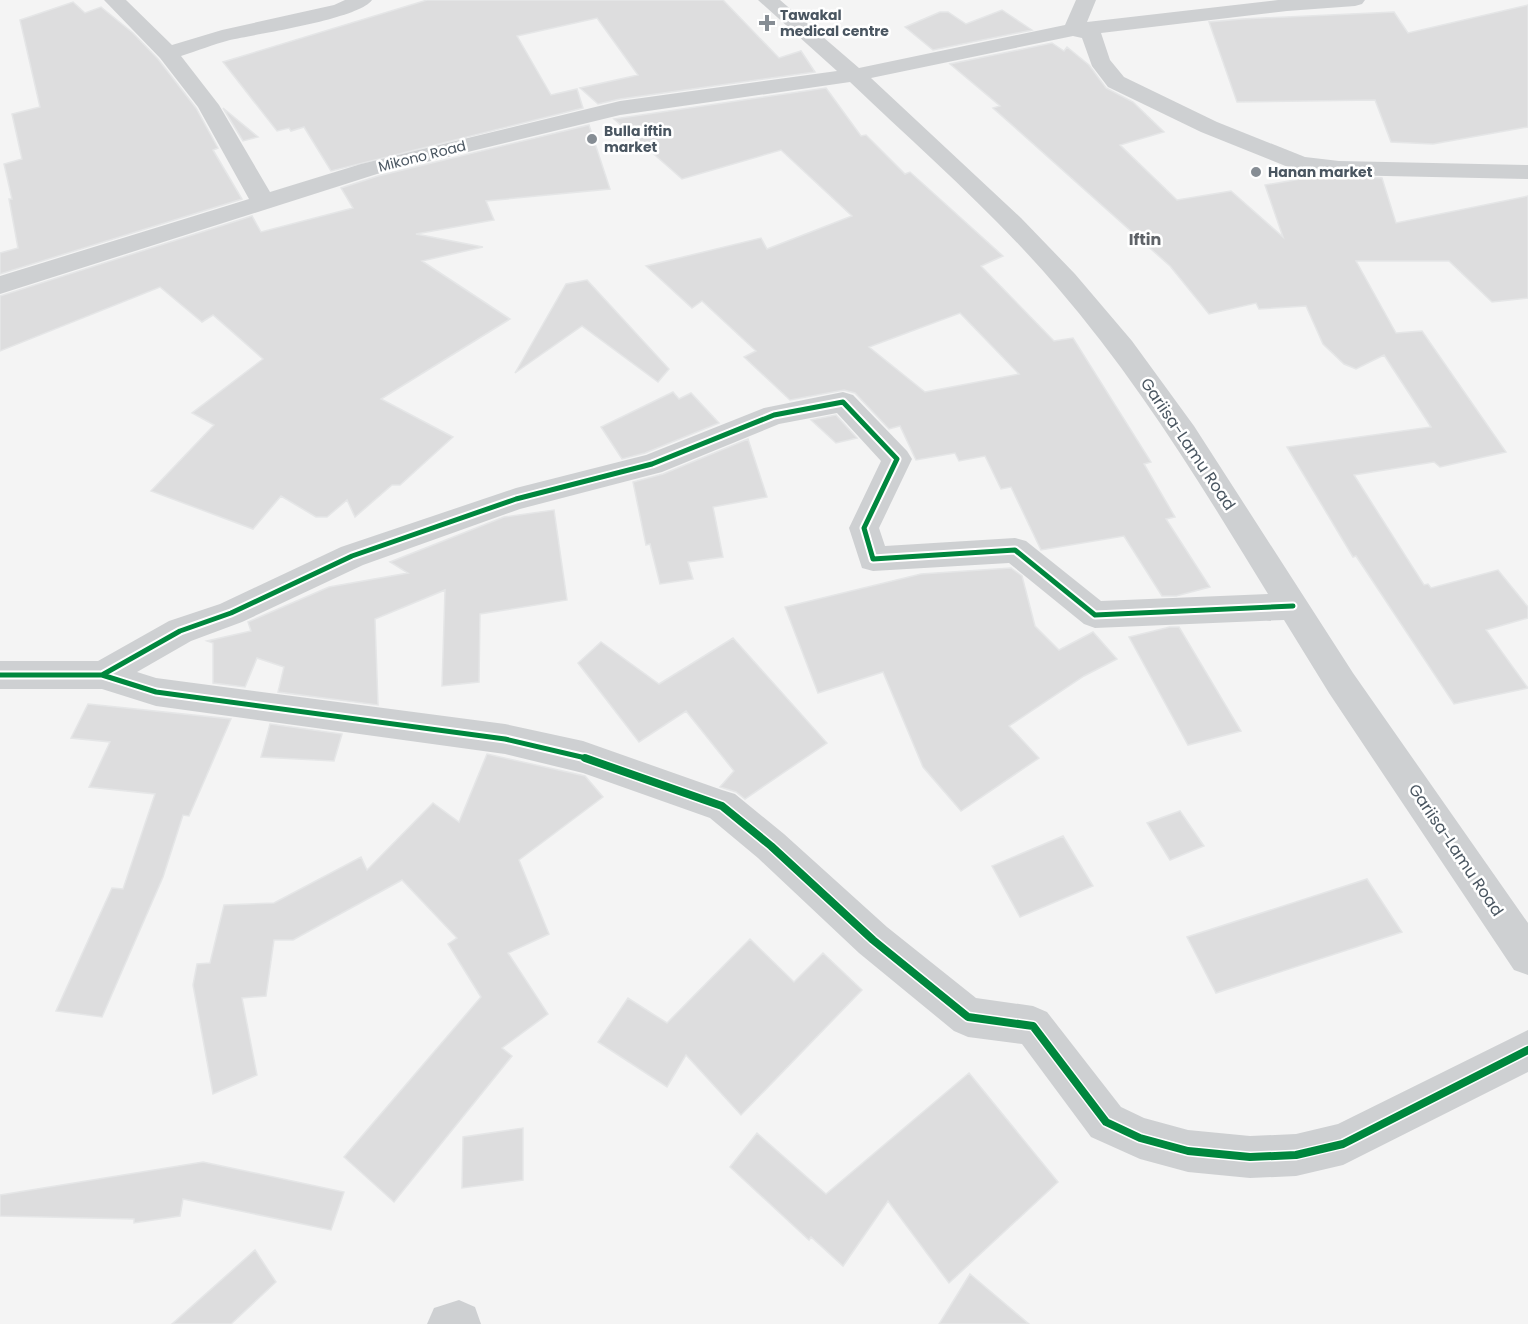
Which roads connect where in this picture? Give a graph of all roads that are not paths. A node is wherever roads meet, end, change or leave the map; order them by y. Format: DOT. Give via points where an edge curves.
graph roads {
  1 [pos="114,0"];
  2 [pos="362,0"];
  3 [pos="768,0"];
  4 [pos="1086,0"];
  5 [pos="1354,0"];
  6 [pos="1073,30"];
  7 [pos="168,53"];
  8 [pos="855,75"];
  9 [pos="1528,172"];
  10 [pos="264,203"];
  11 [pos="0,285"];
  12 [pos="1293,606"];
  13 [pos="0,675"];
  14 [pos="102,675"];
  15 [pos="1528,956"];
  16 [pos="1528,1050"];
  17 [pos="459,1323"];
  18 [pos="450,1324"];
  1 -- 7 [label="street"];
  2 -- 7 [label="street" via="340,10 222,36"];
  3 -- 8 [label="street, Gariisa-Lamu Road"];
  4 -- 6 [label="street"];
  5 -- 6 [label="street, Mikono Road"];
  6 -- 8 [label="street, Mikono Road"];
  6 -- 9 [label="street" via="1092,34 1105,71 1126,88 1301,164"];
  7 -- 10 [label="street" via="208,105"];
  8 -- 10 [label="street, Mikono Road" via="620,108 369,170"];
  8 -- 12 [label="street, Gariisa-Lamu Road" via="1012,223 1066,280 1184,433"];
  10 -- 11 [label="street, Mikono Road"];
  12 -- 14 [label="street" via="1095,615 1015,550 873,560 864,528 897,459 843,402 774,415 652,464 516,499 352,556 231,613 180,631"];
  12 -- 15 [label="street, Gariisa-Lamu Road" via="1341,683"];
  13 -- 14 [label="street"];
  14 -- 16 [label="street" via="156,692 505,739 583,757 722,806 873,940 968,1017 1033,1026 1106,1122 1140,1138 1188,1151 1250,1157 1296,1155 1343,1144"];
  17 -- 18 [label="street"];
}
